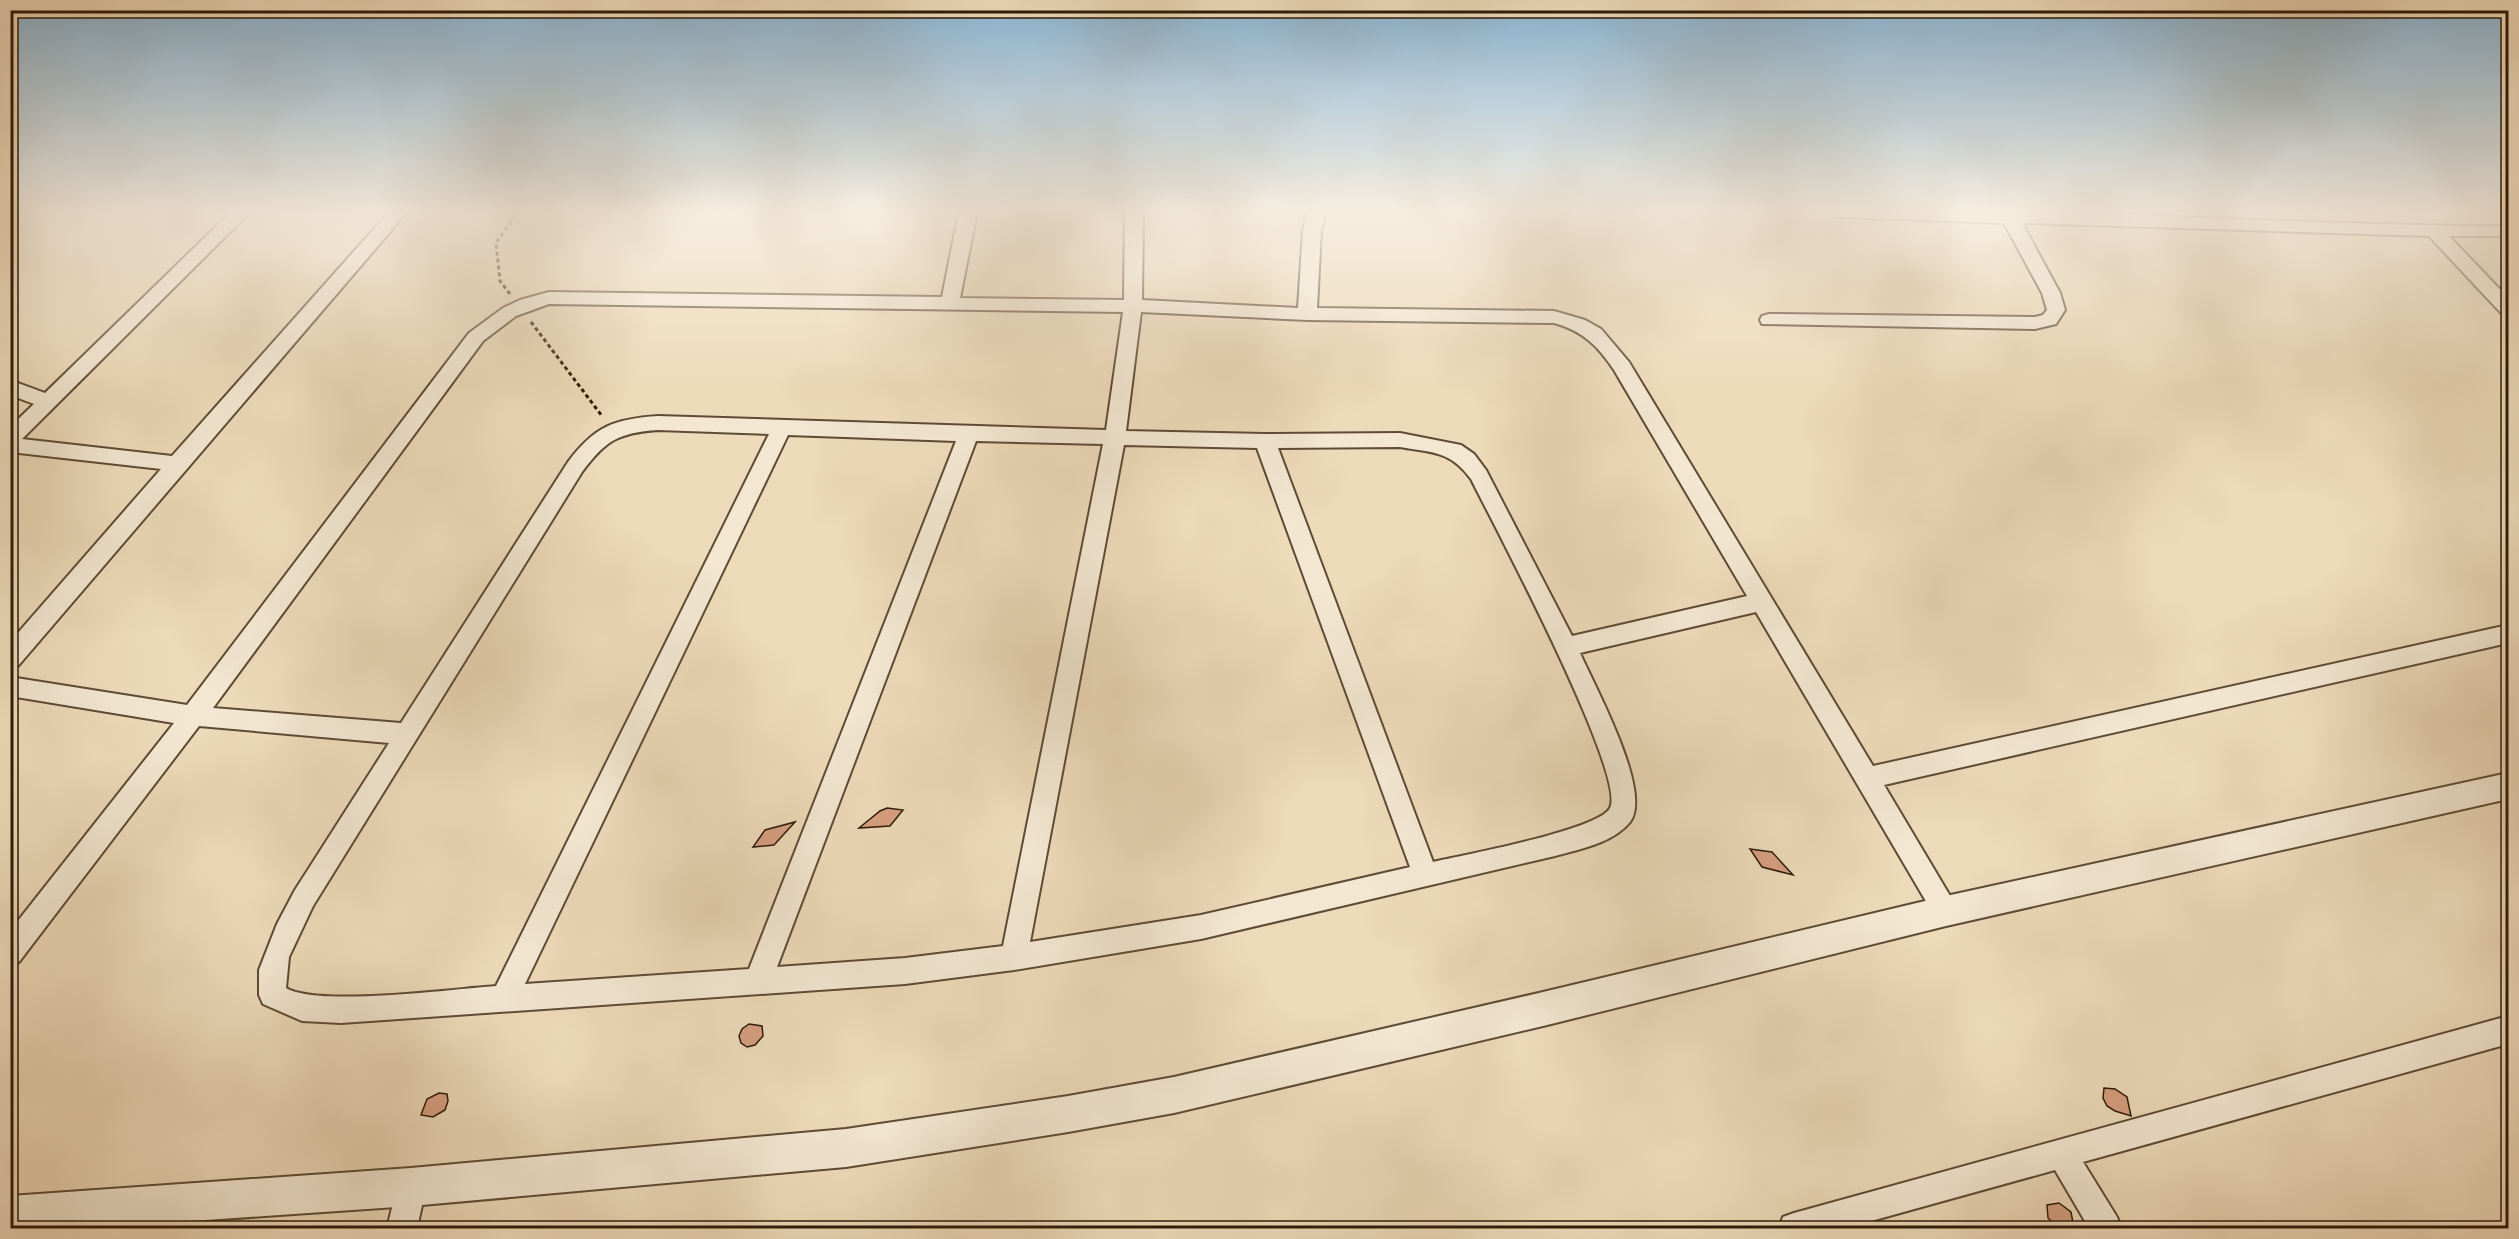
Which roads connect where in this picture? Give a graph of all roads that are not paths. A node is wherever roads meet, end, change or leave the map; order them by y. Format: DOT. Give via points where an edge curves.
graph roads {
  1 [pos="183,270"];
  2 [pos="347,270"];
  3 [pos="957,270"];
  4 [pos="1133,270"];
  5 [pos="1310,270"];
  6 [pos="2038,270"];
  7 [pos="2471,270"];
  8 [pos="950,303"];
  9 [pos="1132,306"];
  10 [pos="2508,309"];
  11 [pos="1307,314"];
  12 [pos="1769,320"];
  13 [pos="10,387"];
  14 [pos="49,402"];
  15 [pos="782,427"];
  16 [pos="969,434"];
  17 [pos="1115,437"];
  18 [pos="10,440"];
  19 [pos="1266,441"];
  20 [pos="10,445"];
  21 [pos="177,464"];
  22 [pos="1760,602"];
  23 [pos="2508,634"];
  24 [pos="1566,647"];
  25 [pos="10,659"];
  26 [pos="10,686"];
  27 [pos="193,716"];
  28 [pos="407,734"];
  29 [pos="1867,778"];
  30 [pos="2508,786"];
  31 [pos="1426,876"];
  32 [pos="1946,911"];
  33 [pos="10,953"];
  34 [pos="1014,957"];
  35 [pos="758,981"];
  36 [pos="504,998"];
  37 [pos="2508,1030"];
  38 [pos="2062,1155"];
  39 [pos="411,1187"];
  40 [pos="10,1215"];
  41 [pos="1808,1227"];
  42 [pos="402,1228"];
  43 [pos="2106,1228"];
  1 -- 14 [label="street"];
  2 -- 21 [label="street"];
  3 -- 8 [label="street"];
  4 -- 9 [label="street"];
  5 -- 11 [label="street"];
  6 -- 12 [label="street" via="2056,310 2049,320"];
  7 -- 10 [label="street"];
  8 -- 9 [label="street"];
  8 -- 27 [label="street" via="558,298 524,303 476,337"];
  9 -- 11 [label="street"];
  9 -- 17 [label="street"];
  11 -- 22 [label="street" via="1554,317 1590,329 1622,367"];
  13 -- 14 [label="street"];
  14 -- 18 [label="street"];
  15 -- 16 [label="street"];
  15 -- 28 [label="street" via="658,423 612,429 597,440 574,466"];
  15 -- 36 [label="street"];
  16 -- 17 [label="street"];
  16 -- 35 [label="street"];
  17 -- 19 [label="street"];
  17 -- 34 [label="street"];
  19 -- 24 [label="street" via="1400,440 1446,447 1462,454 1479,475"];
  19 -- 31 [label="street"];
  20 -- 21 [label="street"];
  21 -- 25 [label="street"];
  22 -- 24 [label="street"];
  22 -- 29 [label="street"];
  23 -- 29 [label="street"];
  24 -- 31 [label="street" via="1618,766 1622,813 1611,824 1570,841"];
  26 -- 27 [label="street"];
  27 -- 28 [label="street"];
  27 -- 33 [label="street"];
  28 -- 36 [label="street" via="299,908 273,966 273,994 288,1005 315,1011"];
  29 -- 32 [label="street"];
  30 -- 32 [label="street"];
  31 -- 34 [label="street" via="1201,927"];
  32 -- 39 [label="street" via="1174,1095 846,1148"];
  34 -- 35 [label="street" via="905,971"];
  35 -- 36 [label="street"];
  37 -- 38 [label="street"];
  38 -- 41 [label="street"];
  38 -- 43 [label="street"];
  39 -- 40 [label="street"];
  39 -- 42 [label="street"];
}
